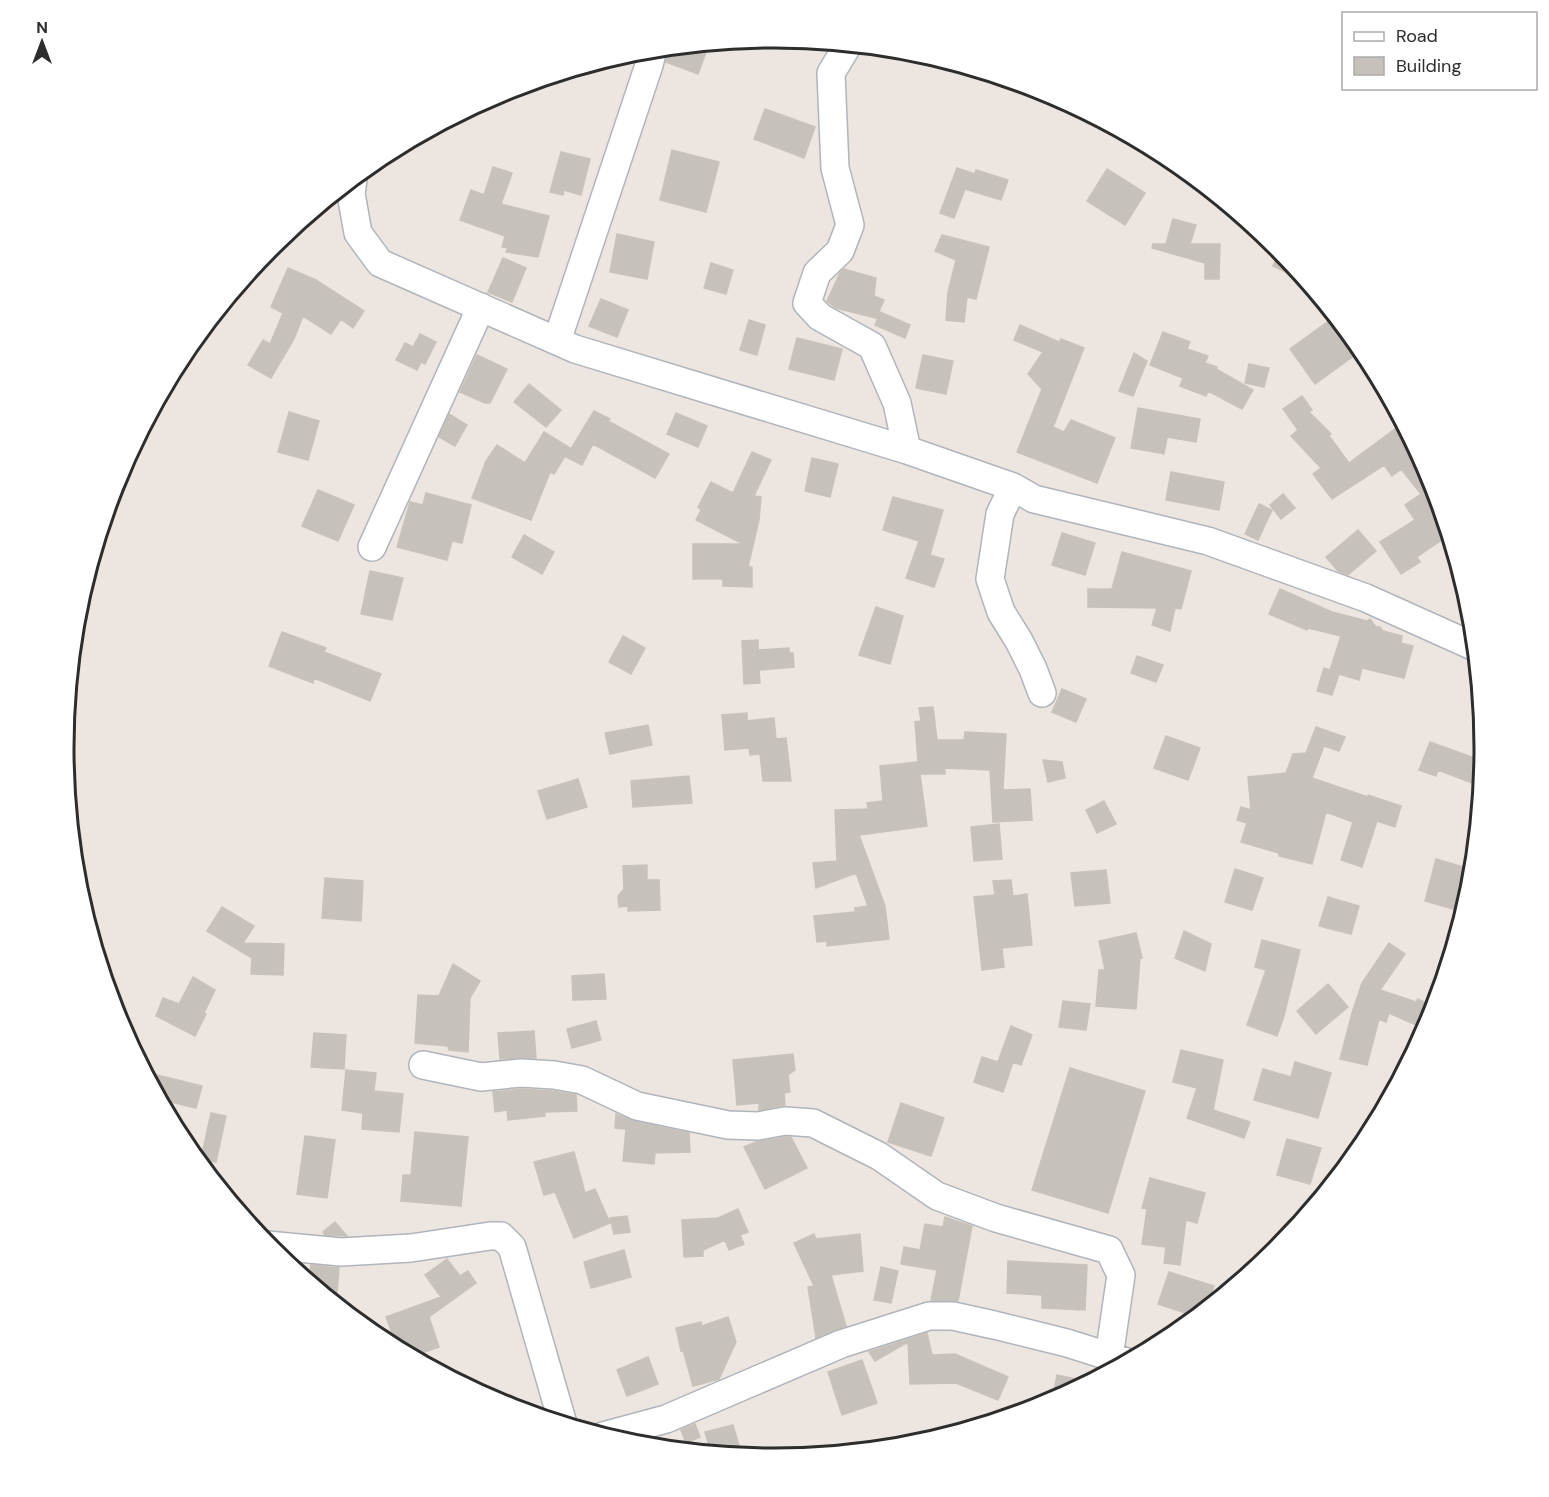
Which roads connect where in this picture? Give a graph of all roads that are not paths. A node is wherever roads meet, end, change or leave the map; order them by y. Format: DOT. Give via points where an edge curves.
graph roads {
  1 [pos="844,52"];
  2 [pos="651,59"];
  3 [pos="351,190"];
  4 [pos="481,308"];
  5 [pos="557,341"];
  6 [pos="908,450"];
  7 [pos="1013,487"];
  8 [pos="372,547"];
  9 [pos="1467,643"];
  10 [pos="1042,693"];
  11 [pos="423,1065"];
  12 [pos="282,1246"];
  13 [pos="1118,1359"];
  14 [pos="561,1415"];
  15 [pos="620,1432"];
  1 -- 6 [label="street" via="831,73 835,168 850,225 840,250 817,273 807,303 820,317 872,346 897,403"];
  2 -- 5 [label="street"];
  3 -- 4 [label="street" via="358,233 380,263"];
  4 -- 5 [label="street"];
  4 -- 8 [label="street"];
  5 -- 6 [label="street"];
  6 -- 7 [label="street"];
  7 -- 9 [label="street" via="1034,499 1208,542 1366,598"];
  7 -- 10 [label="street" via="1000,514 990,579 1001,612 1029,660"];
  11 -- 13 [label="street" via="481,1077 554,1075 582,1080 637,1106 728,1125 813,1123 879,1156 937,1196 996,1218 1109,1250 1121,1275"];
  12 -- 14 [label="street" via="341,1252 501,1236 512,1247"];
  13 -- 15 [label="street" via="994,1324 929,1316 841,1344 666,1419"];
}
